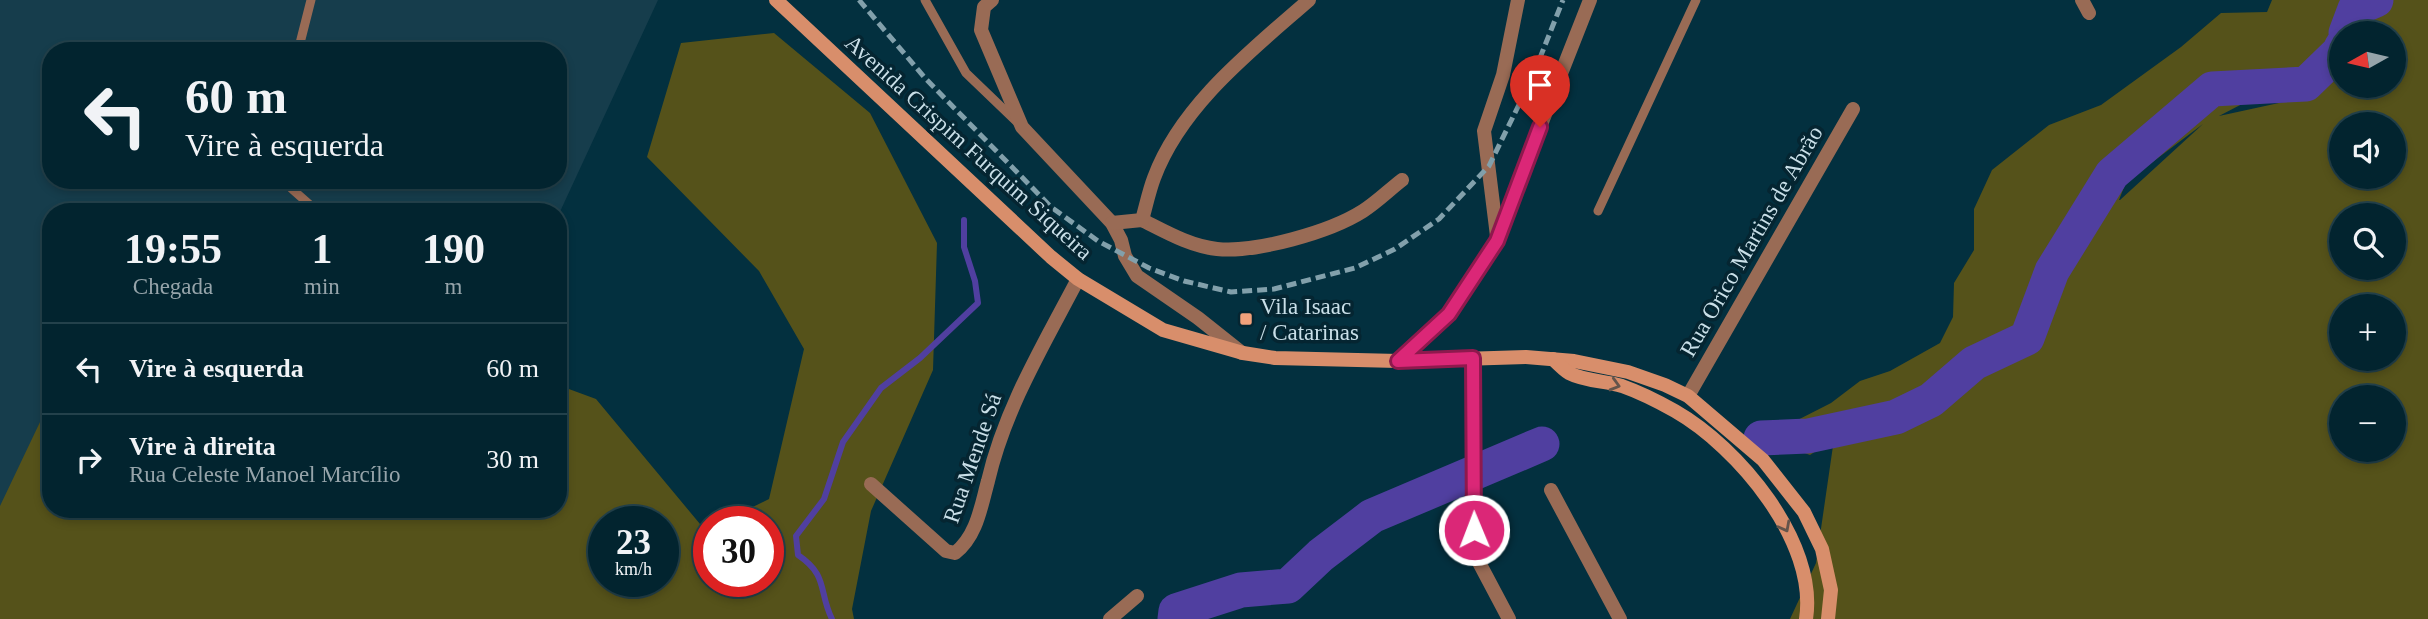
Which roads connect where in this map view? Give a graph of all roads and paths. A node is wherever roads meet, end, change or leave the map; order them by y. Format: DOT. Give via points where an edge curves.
graph roads {
  1 [pos="311,0"];
  2 [pos="775,0"];
  3 [pos="925,0"];
  4 [pos="1309,0"];
  5 [pos="1518,0"];
  6 [pos="1590,0"];
  7 [pos="1696,0"];
  8 [pos="988,4"];
  9 [pos="300,42"];
  10 [pos="1853,109"];
  11 [pos="1023,127"];
  12 [pos="1402,180"];
  13 [pos="292,189"];
  14 [pos="308,203"];
  15 [pos="1598,211"];
  16 [pos="1142,220"];
  17 [pos="1112,222"];
  18 [pos="1497,241"];
  19 [pos="1078,279"];
  20 [pos="1243,354"];
  21 [pos="1473,358"];
  22 [pos="1553,359"];
  23 [pos="1398,361"];
  24 [pos="1688,396"];
  25 [pos="871,484"];
  26 [pos="1551,490"];
  27 [pos="1137,596"];
  28 [pos="1110,619"];
  29 [pos="1509,619"];
  30 [pos="1620,619"];
  31 [pos="1806,619"];
  32 [pos="1828,619"];
  1 -- 9 [label="lane"];
  2 -- 19 [label="main road, Avenida Crispim Furquim Siqueira"];
  3 -- 11 [label="lane" via="966,73"];
  4 -- 16 [label="street" via="1207,93 1173,140 1154,177"];
  5 -- 18 [label="street" via="1503,75 1484,131"];
  6 -- 18 [label="street"];
  7 -- 15 [label="lane"];
  8 -- 11 [label="street" via="981,30"];
  10 -- 24 [label="street, Rua Orico Martins de Abrão"];
  11 -- 17 [label="street"];
  12 -- 16 [label="street" via="1362,211 1309,235 1257,247 1218,249 1183,241"];
  13 -- 14 [label="lane"];
  16 -- 17 [label="street"];
  17 -- 20 [label="street" via="1137,276"];
  18 -- 23 [label="street" via="1449,314"];
  19 -- 20 [label="main road, Avenida Crispim Furquim Siqueira" via="1163,330"];
  19 -- 25 [label="street, Rua Mende Sá" via="1016,399 993,459 977,523 962,548 955,553 946,551"];
  20 -- 23 [label="main road, Avenida Crispim Furquim Siqueira"];
  21 -- 22 [label="main road, Avenida Crispim Furquim Siqueira"];
  21 -- 23 [label="main road, Avenida Crispim Furquim Siqueira"];
  21 -- 29 [label="street" via="1474,553"];
  22 -- 24 [label="main road, Avenida Crispim Furquim Siqueira" via="1628,372"];
  22 -- 31 [label="main road, Avenida Crispim Furquim Siqueira, one-way" via="1570,374 1622,386 1676,412 1725,448 1772,502 1800,556"];
  24 -- 32 [label="main road, Avenida Crispim Furquim Siqueira" via="1763,460 1804,512 1822,549 1830,590"];
  26 -- 30 [label="street"];
  27 -- 28 [label="street"];
}
